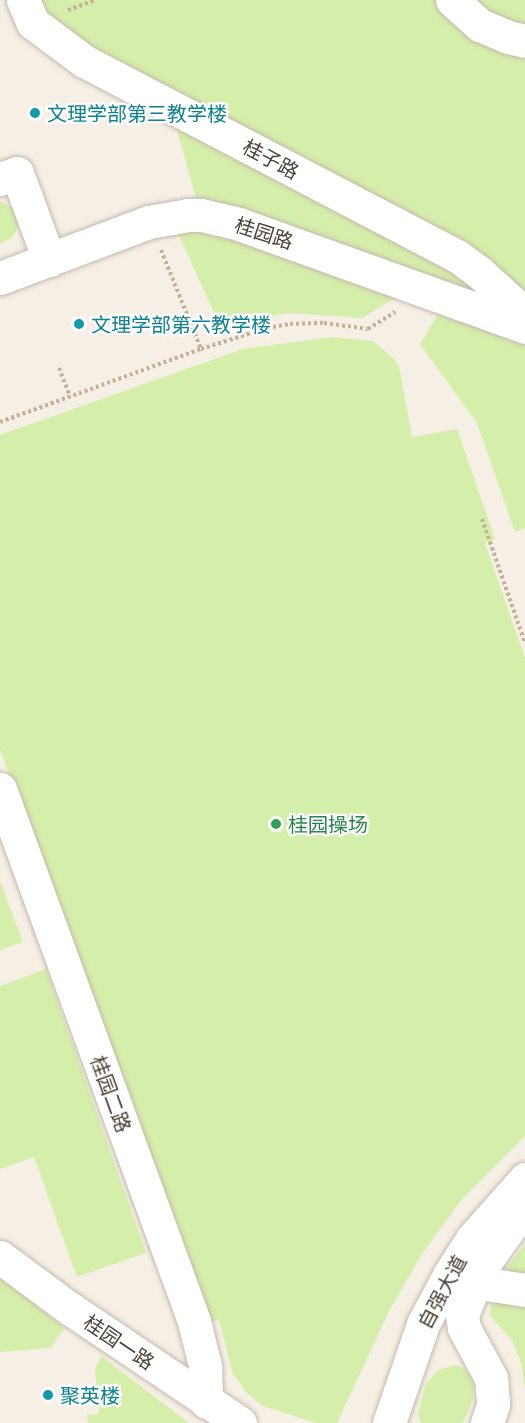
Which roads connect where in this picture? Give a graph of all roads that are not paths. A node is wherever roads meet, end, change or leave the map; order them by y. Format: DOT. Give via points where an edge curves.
graph roads {
  1 [pos="23,0"];
  2 [pos="452,0"];
  3 [pos="525,41"];
  4 [pos="0,179"];
  5 [pos="49,260"];
  6 [pos="0,278"];
  7 [pos="525,314"];
  8 [pos="525,327"];
  9 [pos="0,789"];
  10 [pos="525,1179"];
  11 [pos="525,1208"];
  12 [pos="0,1257"];
  13 [pos="474,1282"];
  14 [pos="525,1290"];
  15 [pos="206,1402"];
  16 [pos="235,1422"];
  17 [pos="389,1423"];
  18 [pos="487,1423"];
  1 -- 7 [label="street, 桂子路" via="33,24 84,61 457,256"];
  2 -- 3 [label="street" via="480,25"];
  4 -- 5 [label="street" via="16,173"];
  5 -- 6 [label="street, 桂园路"];
  5 -- 8 [label="street, 桂园路" via="150,222 187,214 240,224"];
  9 -- 15 [label="street, 桂园二路" via="194,1322 205,1366"];
  10 -- 17 [label="street, 自强大道" via="471,1239 449,1275 423,1324"];
  11 -- 13 [label="street, 自强大道" via="491,1251"];
  12 -- 15 [label="street, 桂园一路"];
  13 -- 14 [label="street"];
  13 -- 18 [label="street, 自强大道" via="462,1315 464,1328 491,1378 493,1404"];
  15 -- 16 [label="street, 桂园一路"];
}
